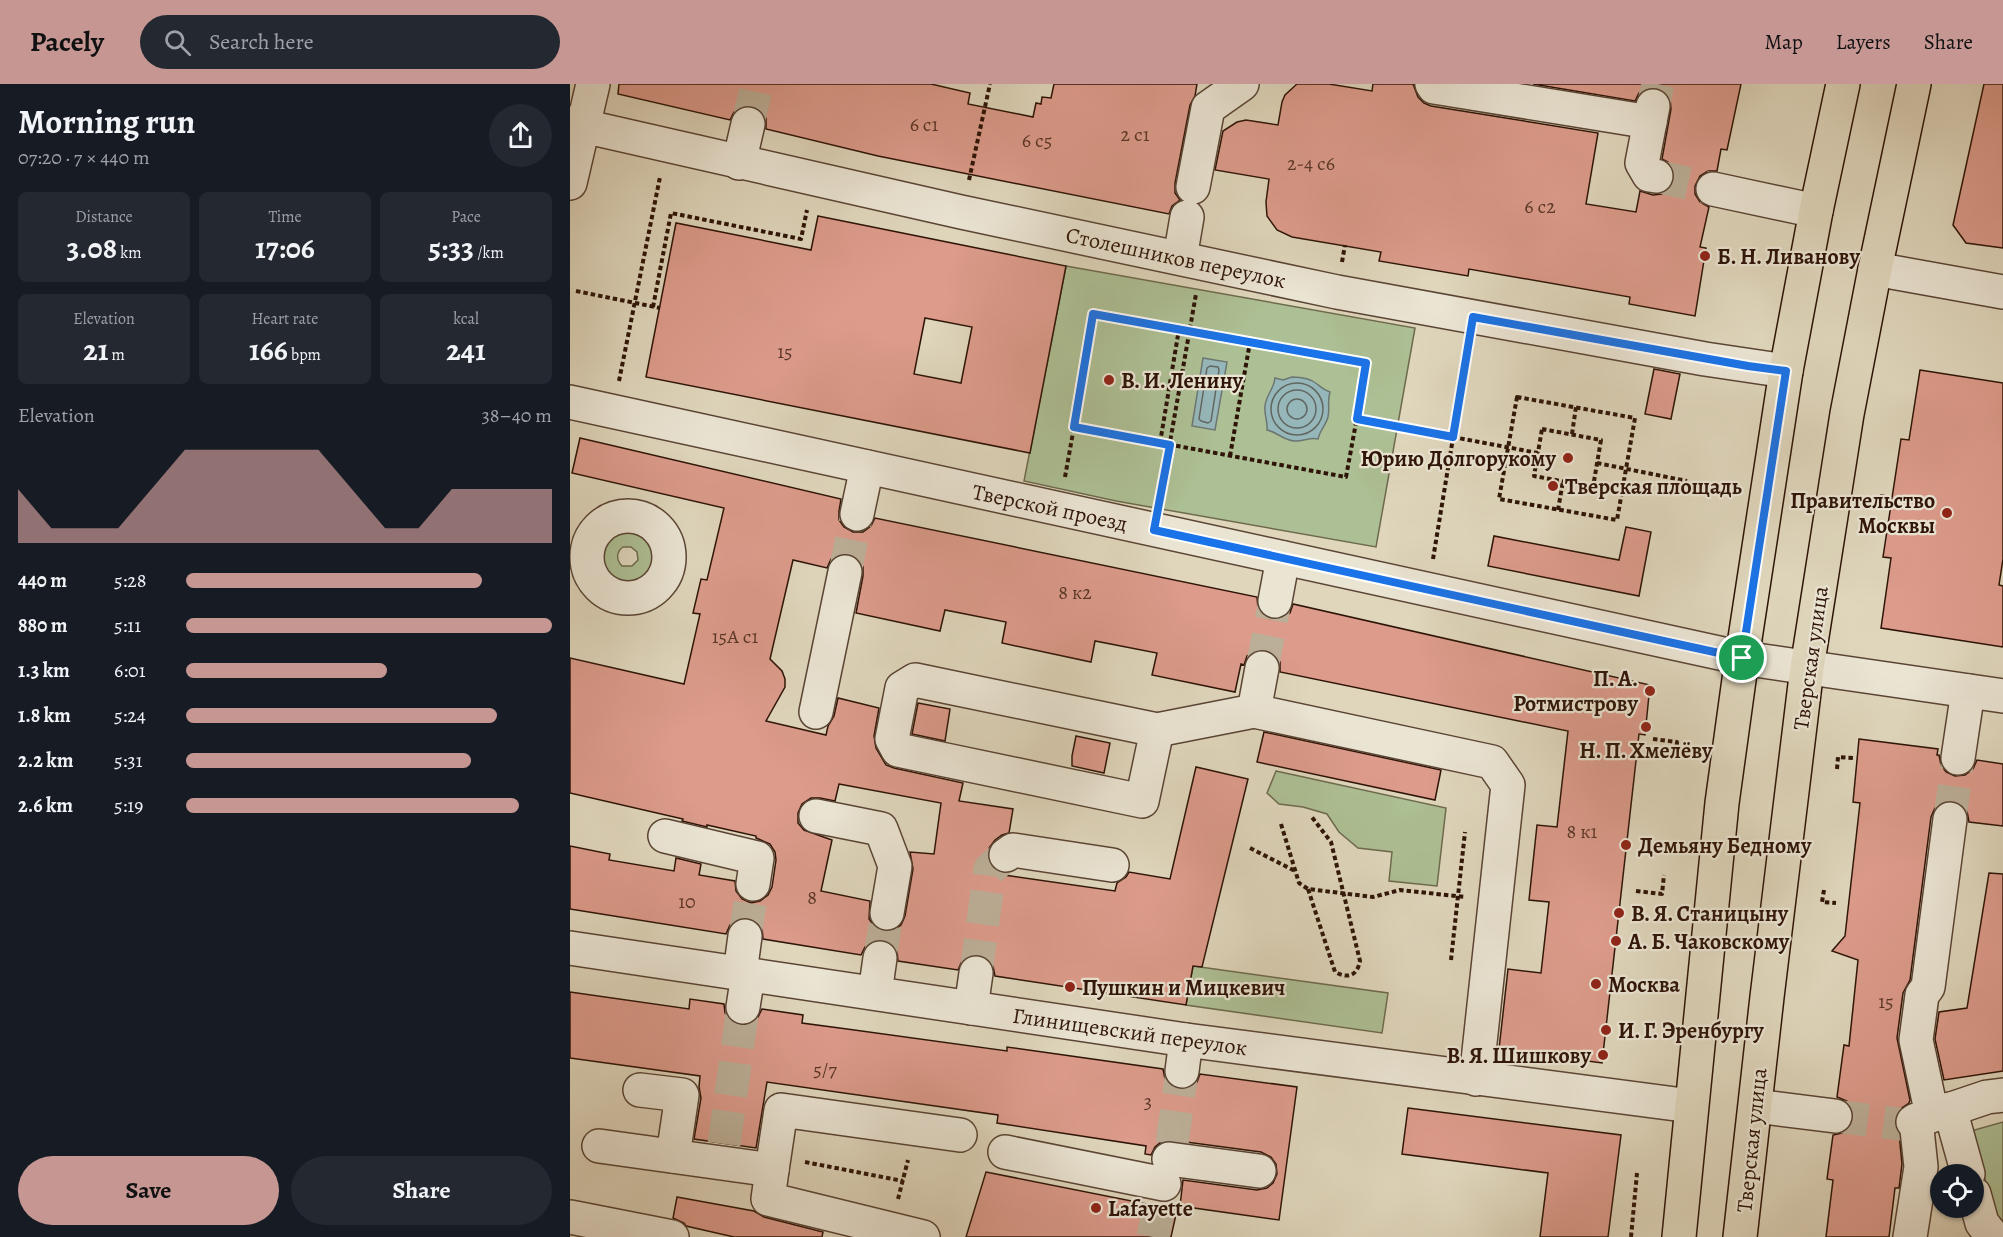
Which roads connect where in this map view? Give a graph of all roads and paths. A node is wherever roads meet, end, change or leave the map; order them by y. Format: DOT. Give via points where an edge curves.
graph roads {
  1 [pos="593,84"];
  2 [pos="990,84"];
  3 [pos="1242,84"];
  4 [pos="1432,84"];
  5 [pos="1843,84"];
  6 [pos="1914,84"];
  7 [pos="748,124"];
  8 [pos="577,125"];
  9 [pos="666,146"];
  10 [pos="739,163"];
  11 [pos="1656,176"];
  12 [pos="813,179"];
  13 [pos="570,183"];
  14 [pos="1713,189"];
  15 [pos="1816,211"];
  16 [pos="962,212"];
  17 [pos="1180,258"];
  18 [pos="1875,269"];
  19 [pos="576,291"];
  20 [pos="2003,292"];
  21 [pos="1196,295"];
  22 [pos="635,303"];
  23 [pos="653,307"];
  24 [pos="660,308"];
  25 [pos="1473,317"];
  26 [pos="1179,329"];
  27 [pos="1190,332"];
  28 [pos="1250,342"];
  29 [pos="1786,371"];
  30 [pos="570,402"];
  31 [pos="1576,407"];
  32 [pos="613,412"];
  33 [pos="1357,419"];
  34 [pos="1074,427"];
  35 [pos="1572,434"];
  36 [pos="1453,437"];
  37 [pos="1160,443"];
  38 [pos="1170,445"];
  39 [pos="1508,448"];
  40 [pos="1538,453"];
  41 [pos="1230,456"];
  42 [pos="1597,463"];
  43 [pos="867,467"];
  44 [pos="1166,467"];
  45 [pos="1174,468"];
  46 [pos="1626,469"];
  47 [pos="1065,474"];
  48 [pos="1164,475"];
  49 [pos="1172,477"];
  50 [pos="1563,481"];
  51 [pos="1687,481"];
  52 [pos="1880,496"];
  53 [pos="1892,498"];
  54 [pos="1558,510"];
  55 [pos="857,514"];
  56 [pos="1154,530"];
  57 [pos="1283,558"];
  58 [pos="1433,560"];
  59 [pos="845,572"];
  60 [pos="1275,601"];
  61 [pos="1742,658"];
  62 [pos="1262,668"];
  63 [pos="1807,668"];
  64 [pos="1968,691"];
  65 [pos="2003,696"];
  66 [pos="1254,711"];
  67 [pos="816,712"];
  68 [pos="1157,730"];
  69 [pos="1653,739"];
  70 [pos="1676,756"];
  71 [pos="1853,758"];
  72 [pos="1958,758"];
  73 [pos="1837,769"];
  74 [pos="816,816"];
  75 [pos="1311,816"];
  76 [pos="1950,819"];
  77 [pos="1281,824"];
  78 [pos="1465,832"];
  79 [pos="665,836"];
  80 [pos="1250,848"];
  81 [pos="1006,855"];
  82 [pos="1112,865"];
  83 [pos="1296,872"];
  84 [pos="1664,875"];
  85 [pos="753,884"];
  86 [pos="1308,889"];
  87 [pos="1824,890"];
  88 [pos="1636,891"];
  89 [pos="1344,894"];
  90 [pos="1458,896"];
  91 [pos="1495,900"];
  92 [pos="1836,903"];
  93 [pos="887,913"];
  94 [pos="745,936"];
  95 [pos="570,948"];
  96 [pos="880,958"];
  97 [pos="1451,960"];
  98 [pos="976,973"];
  99 [pos="744,974"];
  100 [pos="875,993"];
  101 [pos="743,1007"];
  102 [pos="971,1008"];
  103 [pos="1476,1079"];
  104 [pos="640,1090"];
  105 [pos="2003,1095"];
  106 [pos="1691,1106"];
  107 [pos="1756,1106"];
  108 [pos="1835,1116"];
  109 [pos="1926,1117"];
  110 [pos="915,1129"];
  111 [pos="960,1135"];
  112 [pos="599,1146"];
  113 [pos="1005,1152"];
  114 [pos="673,1156"];
  115 [pos="773,1163"];
  116 [pos="1961,1164"];
  117 [pos="1259,1171"];
  118 [pos="1637,1173"];
  119 [pos="903,1181"];
  120 [pos="570,1217"];
  121 [pos="1981,1218"];
  122 [pos="891,1229"];
  123 [pos="672,1237"];
  124 [pos="923,1237"];
  125 [pos="1631,1237"];
  126 [pos="1679,1237"];
  127 [pos="1740,1237"];
  128 [pos="1910,1237"];
  129 [pos="1993,1237"];
  1 -- 8 [label="street"];
  2 -- 16 [label="path"];
  3 -- 17 [label="street" via="1208,108"];
  4 -- 11 [label="street" via="1652,114 1642,163 1649,175"];
  5 -- 15 [label="main road"];
  6 -- 18 [label="main road, Тверская улица"];
  7 -- 10 [label="street"];
  8 -- 9 [label="street, Столешников переулок"];
  8 -- 13 [label="street"];
  9 -- 10 [label="street, Столешников переулок"];
  9 -- 22 [label="path"];
  10 -- 12 [label="street, Столешников переулок"];
  12 -- 16 [label="street, Столешников переулок"];
  12 -- 23 [label="path" via="801,239 671,213"];
  14 -- 15 [label="street"];
  15 -- 29 [label="main road"];
  16 -- 17 [label="street, Столешников переулок"];
  17 -- 25 [label="street, Столешников переулок"];
  18 -- 20 [label="street"];
  18 -- 63 [label="main road, Тверская улица" via="1847,414"];
  19 -- 22 [label="path"];
  21 -- 27 [label="path"];
  22 -- 23 [label="path"];
  22 -- 32 [label="path"];
  23 -- 24 [label="path"];
  25 -- 29 [label="street, Столешников переулок"];
  25 -- 36 [label="path"];
  26 -- 27 [label="path"];
  26 -- 34 [label="path" via="1093,314"];
  26 -- 37 [label="path"];
  27 -- 28 [label="path"];
  27 -- 38 [label="path"];
  28 -- 33 [label="path" via="1366,363"];
  28 -- 41 [label="path"];
  29 -- 61 [label="main road"];
  30 -- 32 [label="street, Тверской проезд"];
  31 -- 35 [label="path"];
  31 -- 39 [label="path" via="1517,397"];
  31 -- 46 [label="path" via="1635,418"];
  32 -- 43 [label="street, Тверской проезд"];
  33 -- 36 [label="path"];
  33 -- 41 [label="path" via="1346,477"];
  34 -- 37 [label="path"];
  34 -- 47 [label="path"];
  35 -- 40 [label="path" via="1542,429"];
  35 -- 42 [label="path" via="1601,440"];
  36 -- 39 [label="path"];
  36 -- 58 [label="path"];
  37 -- 38 [label="path"];
  38 -- 41 [label="path"];
  38 -- 44 [label="path"];
  39 -- 40 [label="path"];
  39 -- 54 [label="path" via="1499,499"];
  40 -- 50 [label="path" via="1534,476"];
  42 -- 46 [label="path"];
  42 -- 50 [label="path" via="1593,487"];
  43 -- 55 [label="street"];
  43 -- 56 [label="street, Тверской проезд"];
  44 -- 45 [label="path"];
  44 -- 48 [label="path"];
  46 -- 51 [label="path"];
  46 -- 54 [label="path" via="1617,520"];
  48 -- 49 [label="path"];
  48 -- 56 [label="path"];
  50 -- 54 [label="path"];
  52 -- 53 [label="path"];
  56 -- 57 [label="street, Тверской проезд"];
  57 -- 60 [label="street"];
  57 -- 61 [label="street, Тверской проезд"];
  59 -- 67 [label="street"];
  61 -- 63 [label="street, Тверской проезд"];
  61 -- 106 [label="main road" via="1722,803"];
  62 -- 66 [label="street"];
  63 -- 64 [label="street, Тверской проезд"];
  63 -- 107 [label="main road, Тверская улица"];
  64 -- 65 [label="street, Тверской проезд"];
  64 -- 72 [label="street"];
  66 -- 68 [label="street"];
  66 -- 91 [label="street" via="1492,762 1508,785"];
  68 -- 68 [label="street" via="915,680 902,688 892,739 898,750 1142,801"];
  69 -- 70 [label="path" via="1677,742"];
  71 -- 73 [label="path" via="1838,757"];
  74 -- 93 [label="street" via="880,830 895,866"];
  75 -- 89 [label="path" via="1331,842"];
  76 -- 109 [label="street" via="1928,987 1922,995 1916,1040"];
  77 -- 83 [label="path"];
  78 -- 90 [label="path"];
  79 -- 85 [label="street" via="757,858"];
  80 -- 83 [label="path"];
  81 -- 82 [label="street" via="1013,850"];
  83 -- 86 [label="path" via="1299,884"];
  84 -- 88 [label="path" via="1662,894"];
  86 -- 89 [label="path"];
  86 -- 89 [label="path" via="1335,972 1352,976 1360,962"];
  87 -- 92 [label="path" via="1822,902"];
  89 -- 90 [label="path" via="1373,897 1400,890"];
  90 -- 91 [label="path"];
  90 -- 97 [label="path"];
  91 -- 103 [label="street"];
  94 -- 99 [label="street"];
  95 -- 99 [label="street, Глинищевский переулок"];
  96 -- 100 [label="street"];
  98 -- 102 [label="street"];
  99 -- 100 [label="street, Глинищевский переулок"];
  99 -- 101 [label="street"];
  100 -- 102 [label="street, Глинищевский переулок"];
  102 -- 103 [label="street, Глинищевский переулок" via="1184,1056"];
  103 -- 106 [label="street, Глинищевский переулок"];
  104 -- 114 [label="street" via="682,1095"];
  105 -- 109 [label="street"];
  106 -- 126 [label="main road"];
  107 -- 108 [label="street"];
  107 -- 127 [label="main road, Тверская улица"];
  109 -- 116 [label="street"];
  109 -- 128 [label="street"];
  110 -- 111 [label="street"];
  110 -- 115 [label="street" via="781,1110"];
  110 -- 119 [label="path"];
  112 -- 114 [label="street"];
  113 -- 117 [label="street" via="1166,1173"];
  114 -- 115 [label="street" via="723,1153"];
  115 -- 119 [label="path"];
  115 -- 122 [label="street" via="768,1199"];
  118 -- 125 [label="path"];
  119 -- 122 [label="path"];
  120 -- 123 [label="street"];
  121 -- 129 [label="street"];
  122 -- 124 [label="street"];
}
